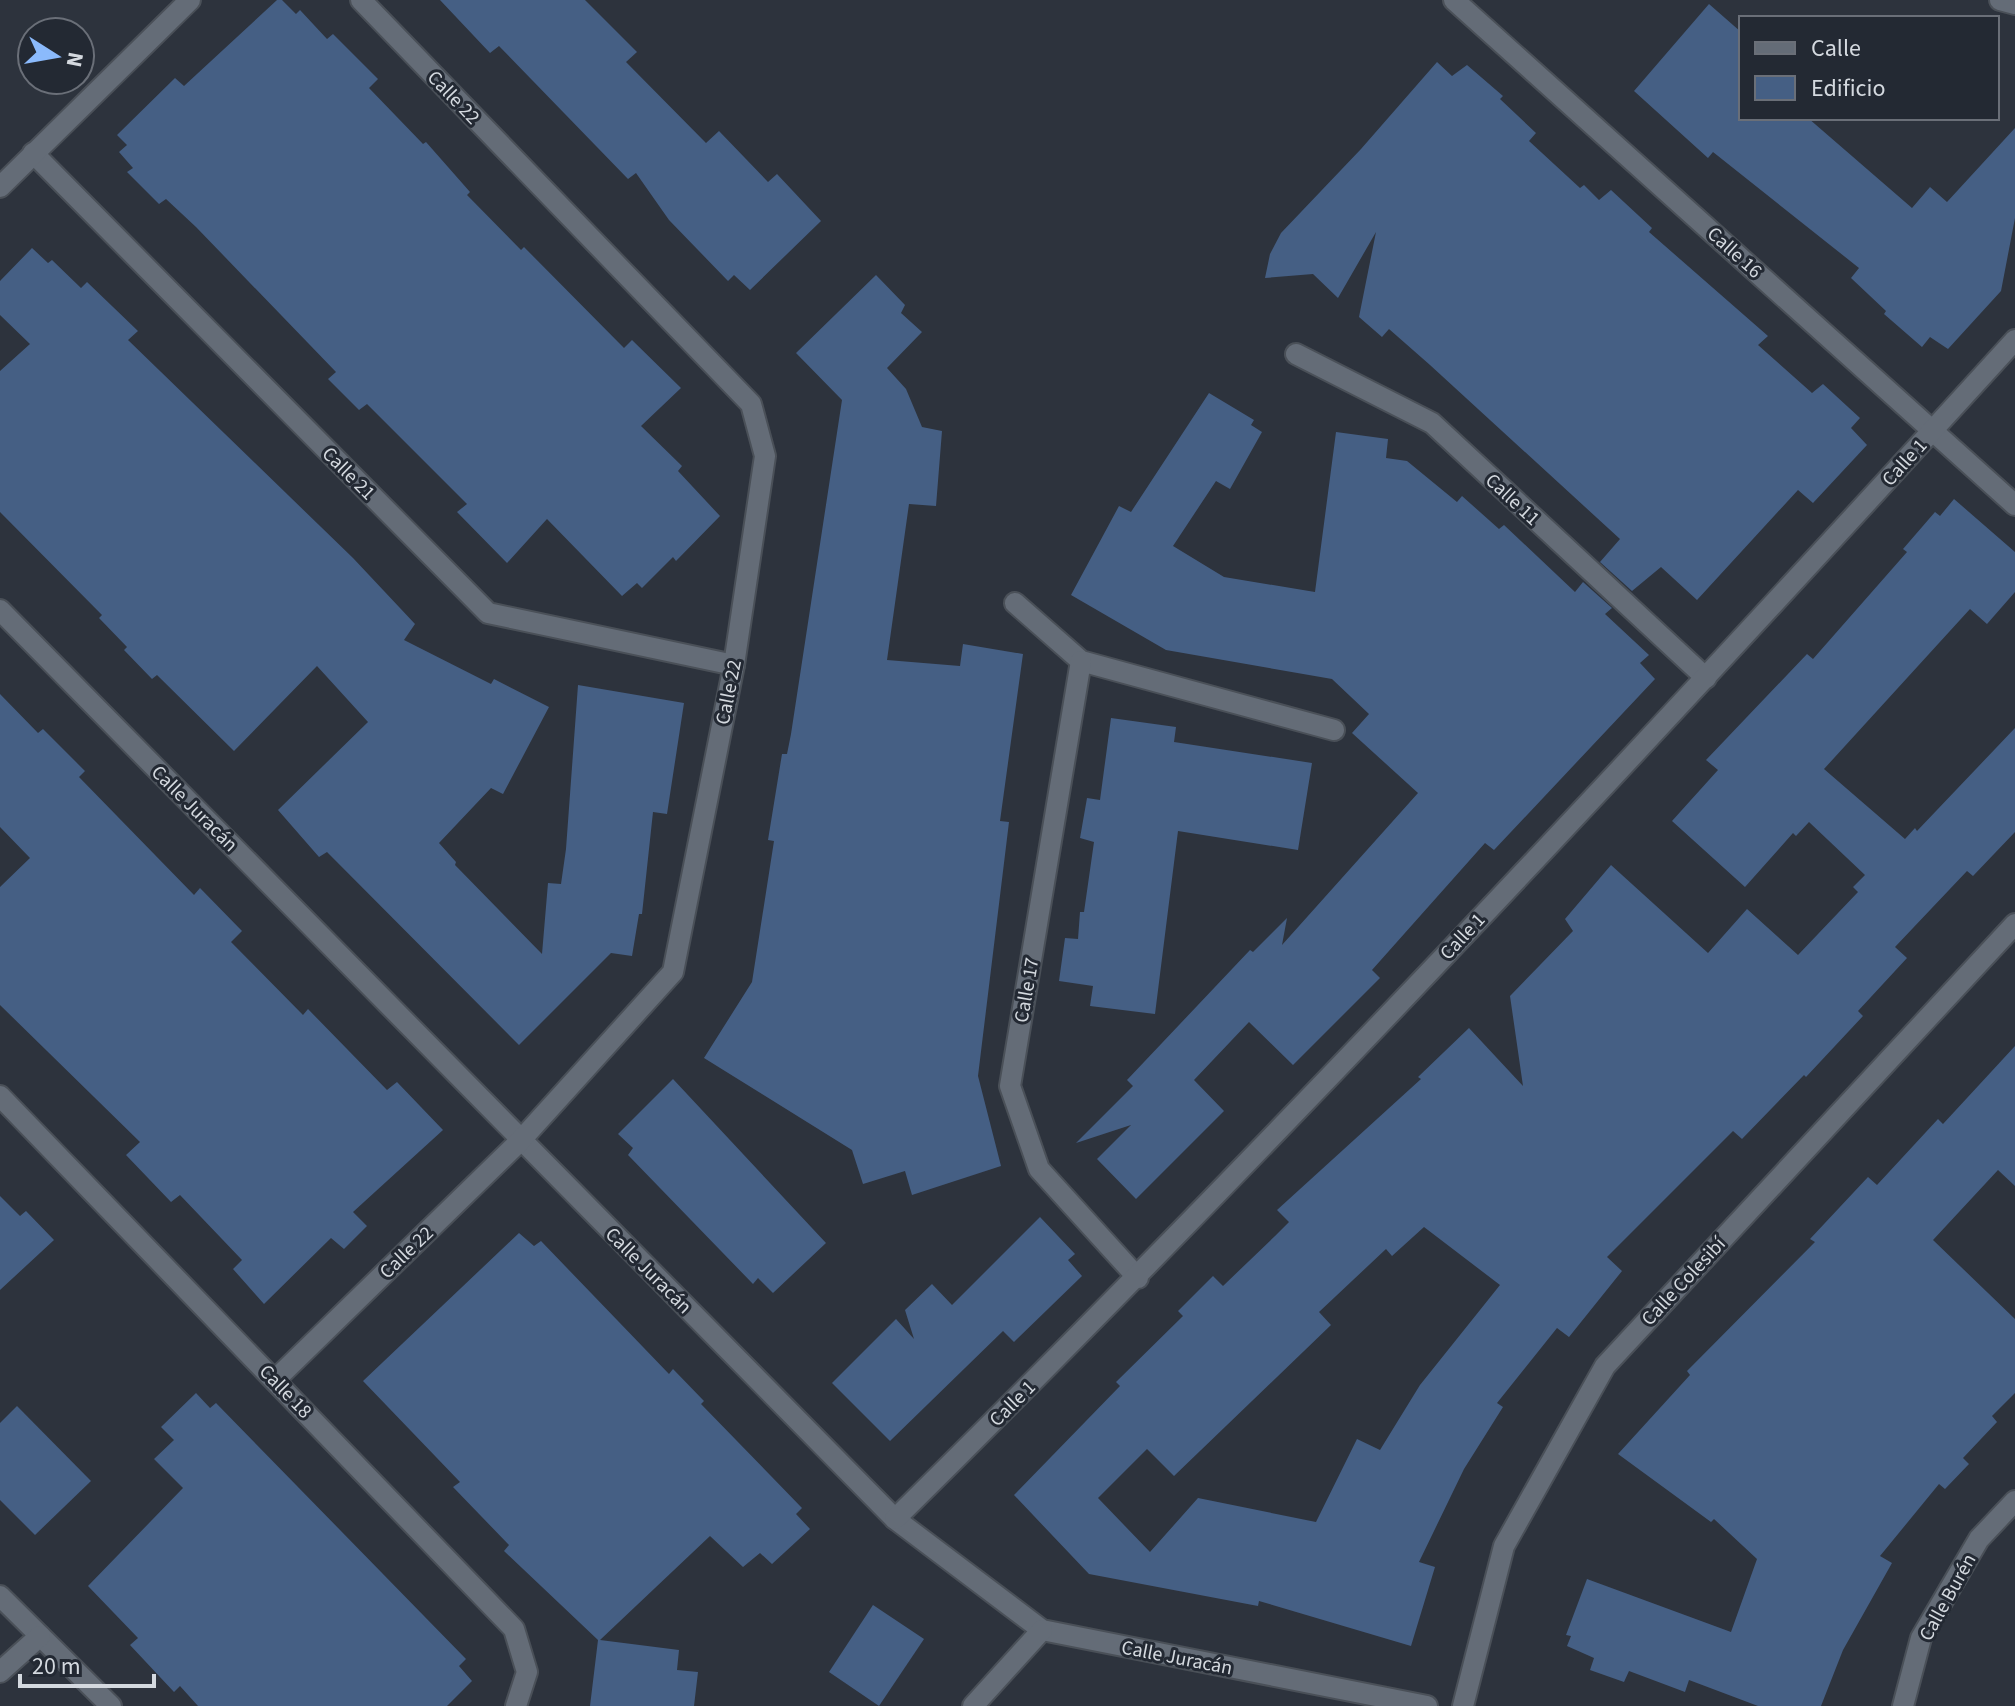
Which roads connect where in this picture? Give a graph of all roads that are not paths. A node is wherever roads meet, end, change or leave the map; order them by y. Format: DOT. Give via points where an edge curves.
graph roads {
  1 [pos="190,0"];
  2 [pos="361,0"];
  3 [pos="1454,0"];
  4 [pos="2000,0"];
  5 [pos="2015,4"];
  6 [pos="33,153"];
  7 [pos="0,187"];
  8 [pos="2015,340"];
  9 [pos="1296,354"];
  10 [pos="1934,429"];
  11 [pos="2015,505"];
  12 [pos="1015,603"];
  13 [pos="0,610"];
  14 [pos="1081,661"];
  15 [pos="734,665"];
  16 [pos="1706,678"];
  17 [pos="1334,730"];
  18 [pos="2015,924"];
  19 [pos="0,1096"];
  20 [pos="521,1140"];
  21 [pos="1138,1278"];
  22 [pos="276,1379"];
  23 [pos="2015,1501"];
  24 [pos="895,1519"];
  25 [pos="0,1596"];
  26 [pos="1042,1630"];
  27 [pos="40,1636"];
  28 [pos="0,1672"];
  29 [pos="111,1706"];
  30 [pos="516,1706"];
  31 [pos="973,1706"];
  32 [pos="1427,1706"];
  33 [pos="1463,1706"];
  34 [pos="1903,1706"];
  1 -- 6 [label="street"];
  2 -- 15 [label="street, Calle 22" via="751,404 765,456"];
  3 -- 10 [label="street, Calle 16"];
  4 -- 5 [label="street"];
  6 -- 7 [label="street"];
  6 -- 15 [label="street, Calle 21" via="488,613"];
  8 -- 10 [label="street, Calle 1"];
  9 -- 16 [label="street, Calle 11" via="1432,423"];
  10 -- 11 [label="street, Calle 16"];
  10 -- 16 [label="street, Calle 1"];
  12 -- 14 [label="street"];
  13 -- 20 [label="street, Calle Juracán"];
  14 -- 17 [label="street"];
  14 -- 21 [label="street, Calle 17" via="1010,1086 1039,1169"];
  15 -- 20 [label="street, Calle 22" via="673,972"];
  16 -- 21 [label="street, Calle 1"];
  18 -- 33 [label="street, Calle Colesibí" via="1605,1366 1504,1546"];
  19 -- 22 [label="street, Calle 18"];
  20 -- 22 [label="street, Calle 22"];
  20 -- 24 [label="street, Calle Juracán"];
  21 -- 24 [label="street, Calle 1"];
  22 -- 30 [label="street, Calle 18" via="514,1629 527,1672"];
  23 -- 34 [label="street, Calle Burén" via="1979,1539 1921,1638"];
  24 -- 26 [label="street, Calle Juracán"];
  25 -- 27 [label="street"];
  26 -- 31 [label="street"];
  26 -- 32 [label="street, Calle Juracán"];
  27 -- 28 [label="street"];
  27 -- 29 [label="street"];
}
